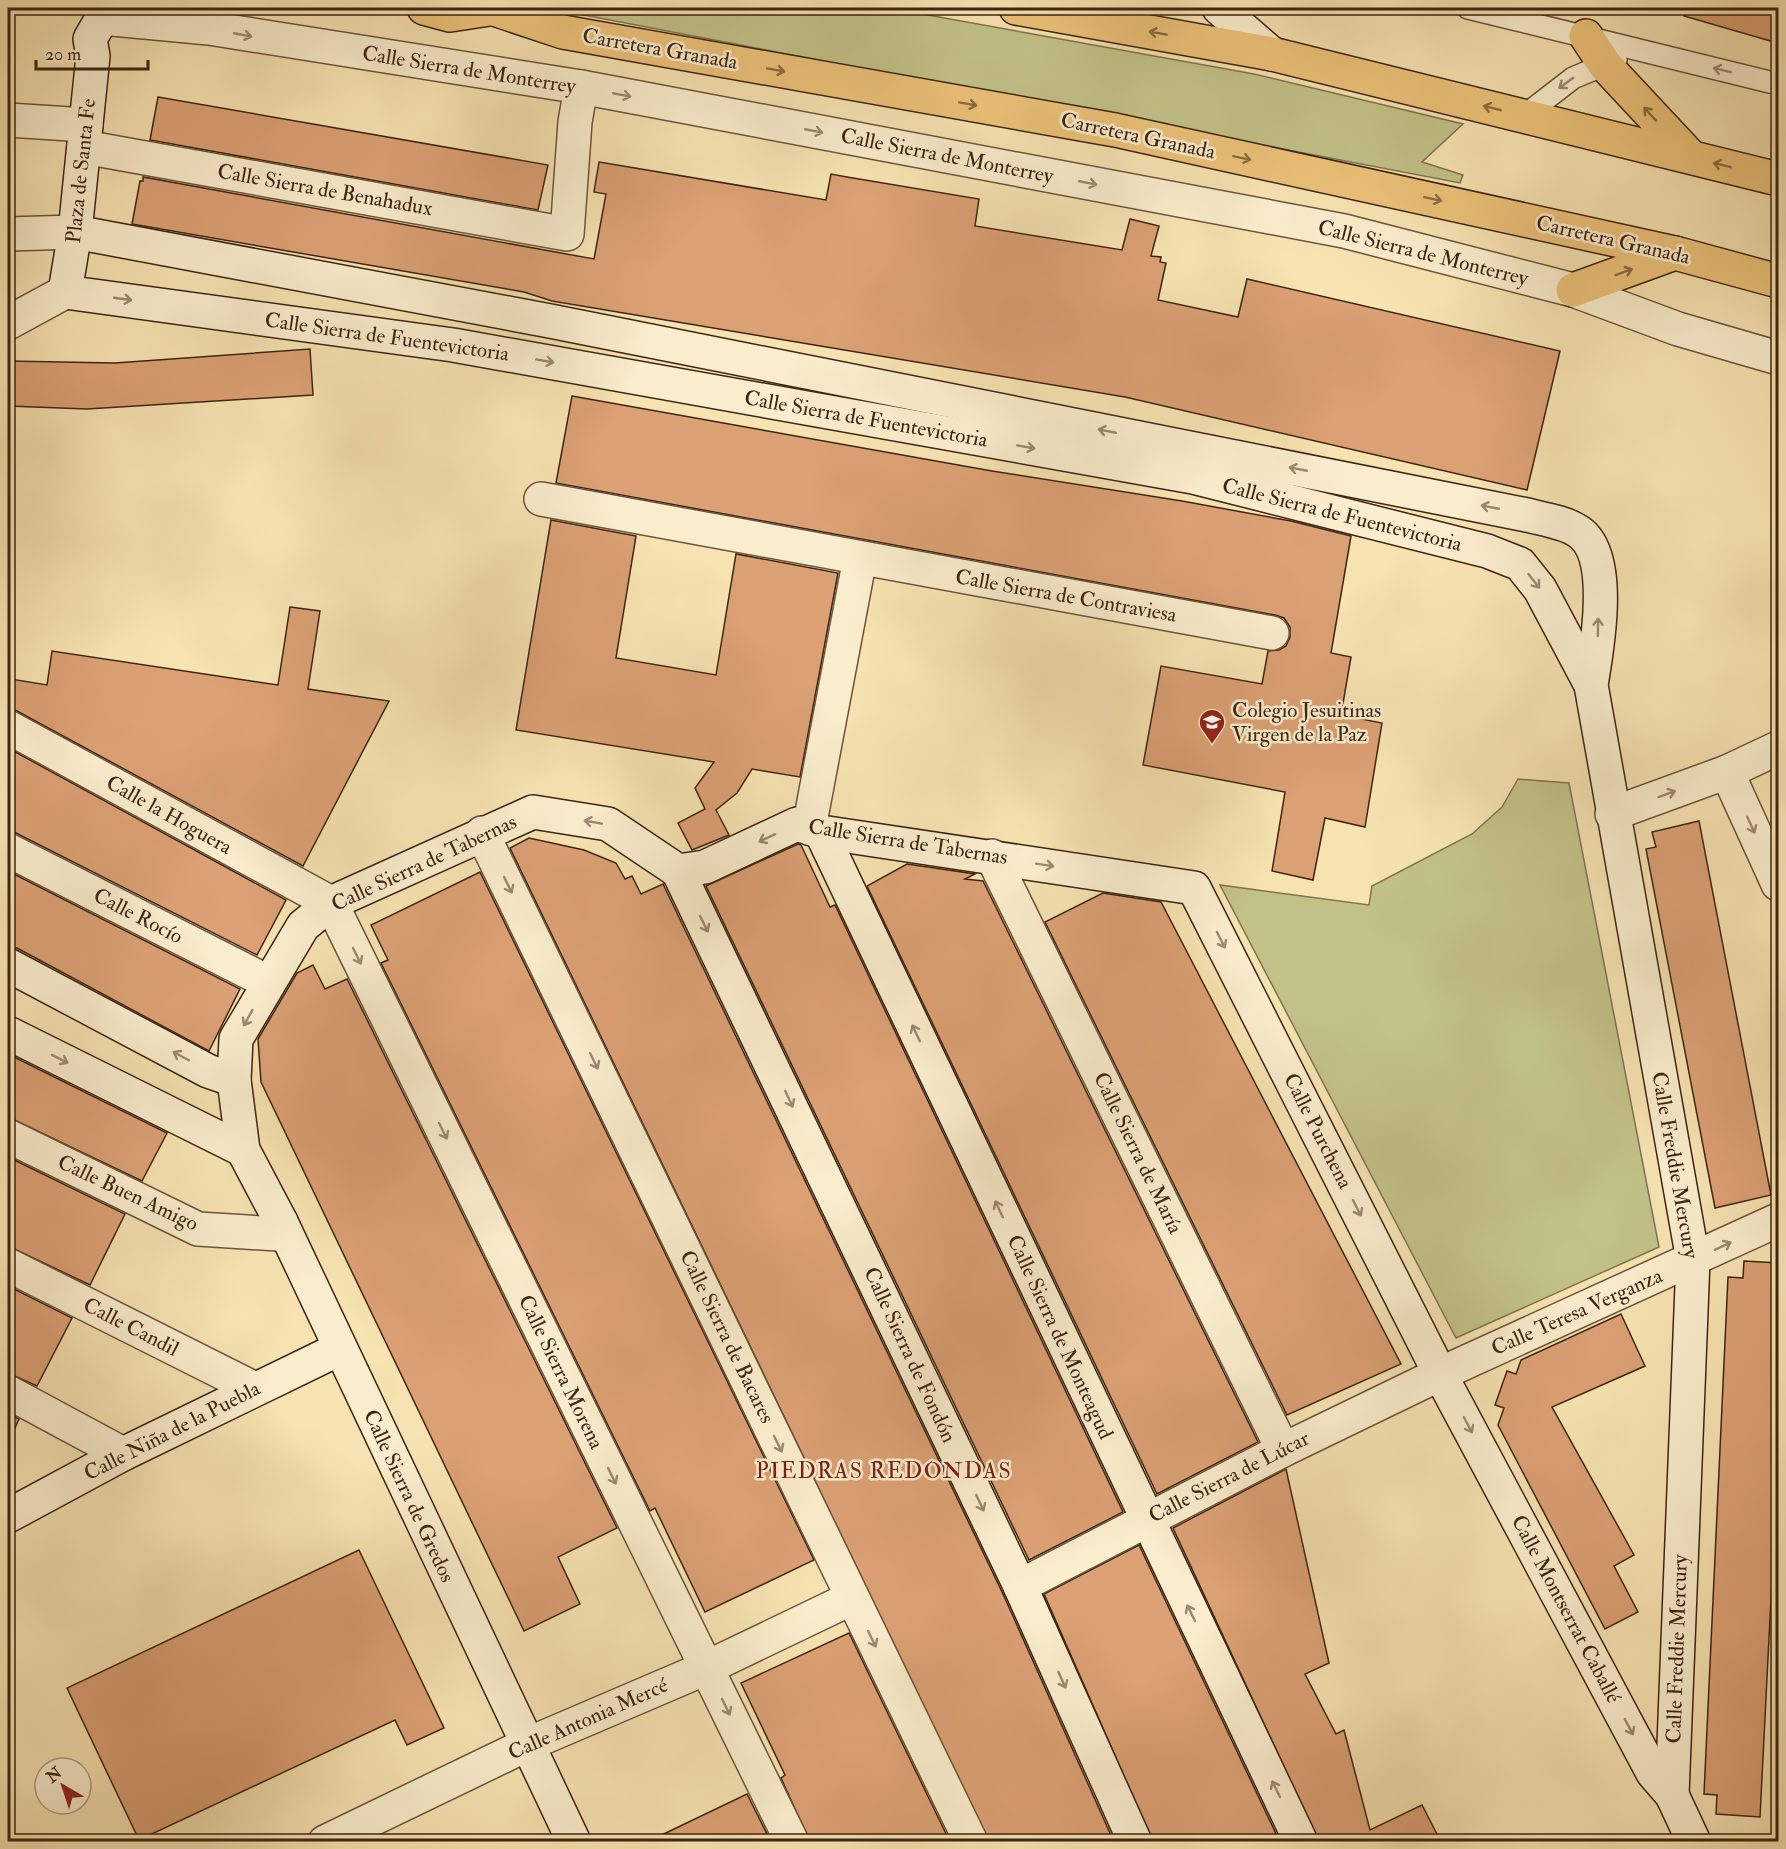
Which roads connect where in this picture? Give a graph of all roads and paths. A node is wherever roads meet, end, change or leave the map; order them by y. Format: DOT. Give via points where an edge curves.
graph roads {
  1 [pos="424,8"];
  2 [pos="495,8"];
  3 [pos="1016,8"];
  4 [pos="1204,8"];
  5 [pos="1218,8"];
  6 [pos="1468,8"];
  7 [pos="105,13"];
  8 [pos="1586,36"];
  9 [pos="1194,40"];
  10 [pos="1638,49"];
  11 [pos="1272,54"];
  12 [pos="1605,65"];
  13 [pos="1779,84"];
  14 [pos="581,87"];
  15 [pos="1524,116"];
  16 [pos="8,120"];
  17 [pos="85,136"];
  18 [pos="1690,156"];
  19 [pos="1779,179"];
  20 [pos="75,232"];
  21 [pos="8,234"];
  22 [pos="1675,253"];
  23 [pos="1779,282"];
  24 [pos="1573,290"];
  25 [pos="65,292"];
  26 [pos="8,323"];
  27 [pos="1779,358"];
  28 [pos="541,499"];
  29 [pos="860,558"];
  30 [pos="1272,633"];
  31 [pos="1591,685"];
  32 [pos="8,727"];
  33 [pos="1779,748"];
  34 [pos="1727,772"];
  35 [pos="1612,814"];
  36 [pos="815,830"];
  37 [pos="482,833"];
  38 [pos="8,850"];
  39 [pos="992,856"];
  40 [pos="678,871"];
  41 [pos="1779,884"];
  42 [pos="1194,888"];
  43 [pos="331,903"];
  44 [pos="8,965"];
  45 [pos="268,982"];
  46 [pos="8,1033"];
  47 [pos="234,1080"];
  48 [pos="8,1136"];
  49 [pos="243,1150"];
  50 [pos="1779,1220"];
  51 [pos="281,1222"];
  52 [pos="1693,1260"];
  53 [pos="8,1265"];
  54 [pos="339,1349"];
  55 [pos="1440,1374"];
  56 [pos="255,1389"];
  57 [pos="8,1392"];
  58 [pos="1283,1450"];
  59 [pos="123,1454"];
  60 [pos="8,1516"];
  61 [pos="1146,1519"];
  62 [pos="1020,1586"];
  63 [pos="852,1598"];
  64 [pos="706,1668"];
  65 [pos="526,1745"];
  66 [pos="1672,1795"];
  67 [pos="325,1842"];
  68 [pos="574,1842"];
  69 [pos="792,1842"];
  70 [pos="971,1842"];
  71 [pos="1135,1842"];
  72 [pos="1301,1842"];
  73 [pos="1694,1842"];
  1 -- 2 [label="main road, Carretera Granada" via="450,15"];
  2 -- 22 [label="main road, Carretera Granada, one-way" via="563,32 1115,130"];
  9 -- 3 [label="main road, one-way"];
  4 -- 9 [label="street"];
  5 -- 11 [label="street"];
  6 -- 8 [label="lane"];
  7 -- 14 [label="street, Calle Sierra de Monterrey, one-way"];
  7 -- 17 [label="street, Plaza de Santa Fe" via="90,39 93,56"];
  8 -- 10 [label="lane"];
  8 -- 12 [label="main road"];
  9 -- 11 [label="main road"];
  10 -- 12 [label="lane"];
  13 -- 10 [label="lane, one-way"];
  15 -- 11 [label="main road, one-way"];
  12 -- 15 [label="lane, one-way" via="1573,78"];
  18 -- 12 [label="main road, one-way"];
  14 -- 17 [label="street, Calle Sierra de Benahadux" via="567,234"];
  14 -- 24 [label="street, Calle Sierra de Monterrey, one-way" via="1344,231"];
  15 -- 18 [label="main road"];
  16 -- 17 [label="street, Calle Sierra de Benahadux"];
  17 -- 20 [label="street, Plaza de Santa Fe"];
  19 -- 18 [label="main road, one-way"];
  20 -- 21 [label="street"];
  20 -- 25 [label="street, Plaza de Santa Fe"];
  31 -- 20 [label="street, one-way" via="1598,639 1599,586 1595,552 1577,530 1515,513 583,327"];
  22 -- 23 [label="main road, Carretera Granada"];
  24 -- 22 [label="main road, one-way"];
  24 -- 27 [label="street, Calle Sierra de Monterrey" via="1678,329"];
  25 -- 26 [label="street"];
  25 -- 31 [label="street, Calle Sierra de Fuentevictoria, one-way" via="453,345 1193,477 1487,551 1520,564 1540,589"];
  28 -- 29 [label="street, Calle Sierra de Contraviesa"];
  29 -- 30 [label="street, Calle Sierra de Contraviesa"];
  29 -- 36 [label="street"];
  31 -- 35 [label="street, Calle Freddie Mercury"];
  32 -- 43 [label="street, Calle la Hoguera"];
  33 -- 34 [label="street"];
  35 -- 34 [label="street, one-way"];
  34 -- 41 [label="street, one-way"];
  35 -- 52 [label="street, Calle Freddie Mercury"];
  36 -- 39 [label="street, Calle Sierra de Tabernas"];
  36 -- 40 [label="street, Calle Sierra de Tabernas, one-way" via="797,824 705,867"];
  61 -- 36 [label="street, Calle Sierra de Monteagud, one-way"];
  40 -- 37 [label="street, Calle Sierra de Tabernas, one-way" via="608,824 533,812"];
  37 -- 43 [label="street, Calle Sierra de Tabernas"];
  37 -- 63 [label="street, Calle Sierra de Bacares, one-way"];
  38 -- 45 [label="street, Calle Rocío"];
  39 -- 42 [label="street, Calle Sierra de Tabernas, one-way"];
  39 -- 58 [label="street, Calle Sierra de María"];
  40 -- 62 [label="street, Calle Sierra de Fondón, one-way"];
  42 -- 55 [label="street, Calle Purchena, one-way"];
  43 -- 45 [label="street, Calle Sierra de Tabernas" via="303,926"];
  43 -- 64 [label="street, Calle Sierra Morena, one-way"];
  47 -- 44 [label="street, one-way" via="208,1071"];
  45 -- 47 [label="street, Calle Sierra de Tabernas, one-way" via="236,1039"];
  46 -- 49 [label="street, one-way"];
  47 -- 49 [label="street, Calle Sierra de Tabernas"];
  48 -- 51 [label="street, Calle Buen Amigo" via="198,1229 278,1234"];
  49 -- 51 [label="street, Calle Sierra de Gredos"];
  52 -- 50 [label="street, Calle Teresa Verganza, one-way"];
  51 -- 54 [label="street, Calle Sierra de Gredos"];
  52 -- 55 [label="street, Calle Teresa Verganza"];
  52 -- 66 [label="street, Calle Freddie Mercury"];
  53 -- 56 [label="street, Calle Candil"];
  54 -- 56 [label="street, Calle Niña de la Puebla"];
  54 -- 65 [label="street, Calle Sierra de Gredos"];
  55 -- 58 [label="street, Calle Sierra de Lúcar"];
  55 -- 66 [label="street, Calle Montserrat Caballé, one-way" via="1653,1773"];
  56 -- 59 [label="street, Calle Niña de la Puebla"];
  57 -- 59 [label="street"];
  58 -- 61 [label="street, Calle Sierra de Lúcar"];
  59 -- 60 [label="street, Calle Niña de la Puebla"];
  61 -- 62 [label="street, Calle Sierra de Lúcar"];
  72 -- 61 [label="street, Calle Sierra de Monteagud, one-way"];
  62 -- 71 [label="street, Calle Sierra de Fondón, one-way"];
  63 -- 64 [label="street, Calle Antonia Mercé"];
  63 -- 70 [label="street, Calle Sierra de Bacares, one-way"];
  64 -- 65 [label="street, Calle Antonia Mercé"];
  64 -- 69 [label="street, Calle Sierra Morena, one-way"];
  65 -- 67 [label="street, Calle Antonia Mercé"];
  65 -- 68 [label="street, Calle Sierra de Gredos"];
  66 -- 73 [label="street, Calle Montserrat Caballé"];
}
